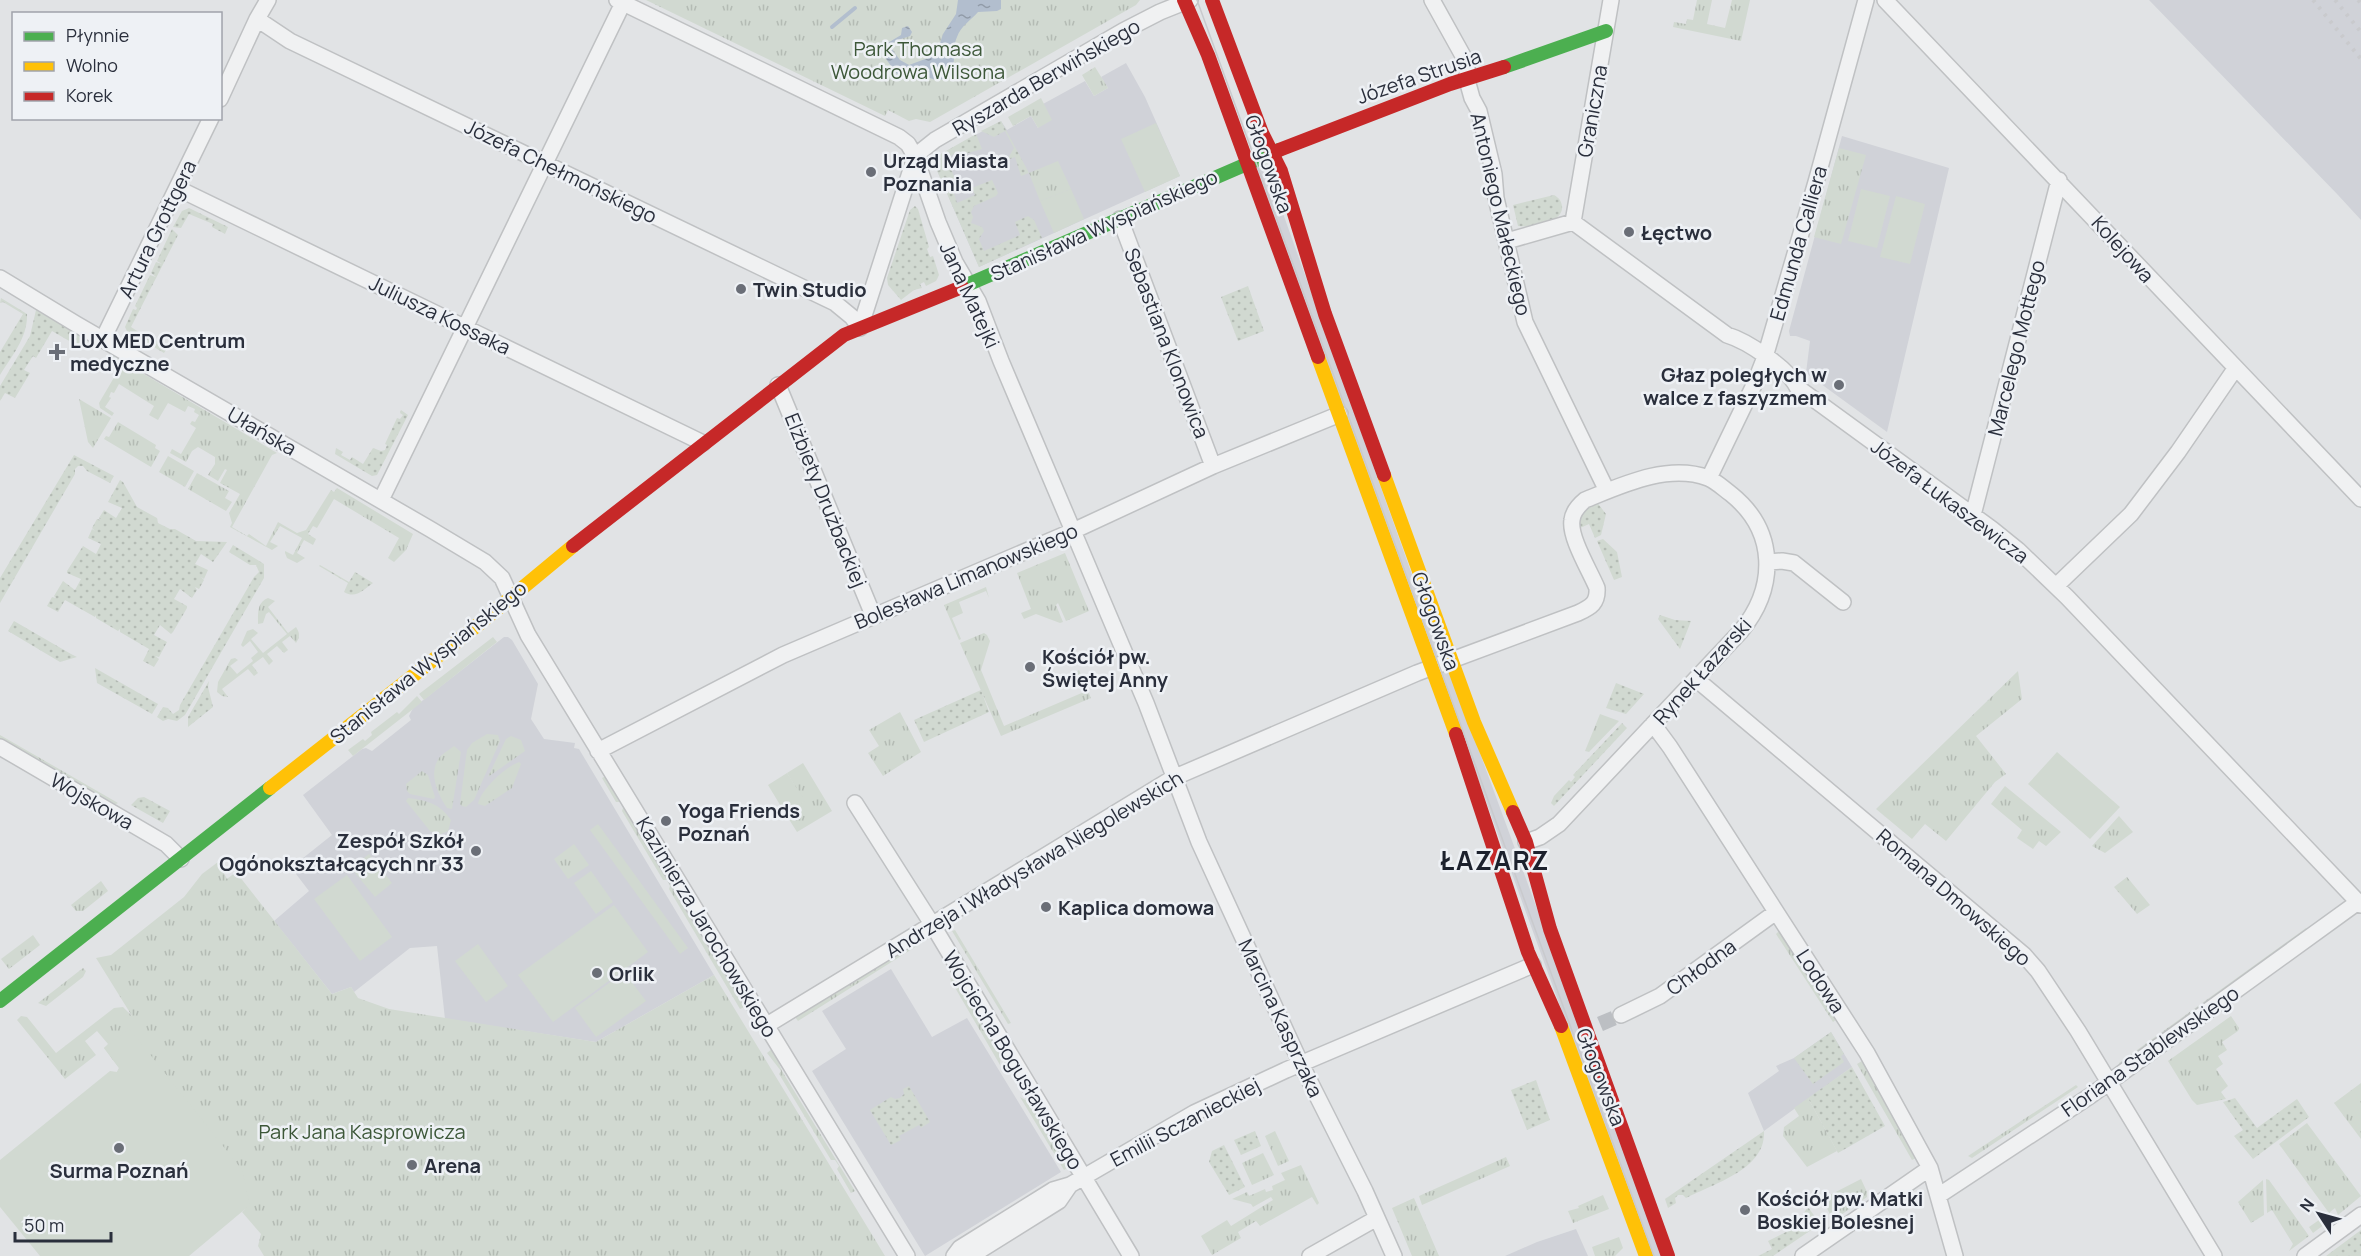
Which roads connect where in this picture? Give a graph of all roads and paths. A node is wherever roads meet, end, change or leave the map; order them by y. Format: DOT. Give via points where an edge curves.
graph roads {
  1 [pos="268,0"];
  2 [pos="1212,0"];
  3 [pos="1432,0"];
  4 [pos="1611,0"];
  5 [pos="1866,0"];
  6 [pos="1885,0"];
  7 [pos="620,1"];
  8 [pos="1186,1"];
  9 [pos="257,19"];
  10 [pos="1606,31"];
  11 [pos="1467,80"];
  12 [pos="222,95"];
  13 [pos="210,120"];
  14 [pos="899,137"];
  15 [pos="934,140"];
  16 [pos="1272,152"];
  17 [pos="915,156"];
  18 [pos="1247,162"];
  19 [pos="544,163"];
  20 [pos="2059,180"];
  21 [pos="177,188"];
  22 [pos="1120,219"];
  23 [pos="1573,222"];
  24 [pos="1507,241"];
  25 [pos="0,278"];
  26 [pos="967,284"];
  27 [pos="465,328"];
  28 [pos="860,328"];
  29 [pos="102,339"];
  30 [pos="1765,357"];
  31 [pos="2235,369"];
  32 [pos="778,385"];
  33 [pos="1340,414"];
  34 [pos="703,443"];
  35 [pos="1213,466"];
  36 [pos="1709,478"];
  37 [pos="1607,491"];
  38 [pos="2361,499"];
  39 [pos="381,500"];
  40 [pos="1973,515"];
  41 [pos="1073,531"];
  42 [pos="1768,562"];
  43 [pos="2056,586"];
  44 [pos="510,597"];
  45 [pos="1843,602"];
  46 [pos="1578,613"];
  47 [pos="873,615"];
  48 [pos="1451,660"];
  49 [pos="1431,668"];
  50 [pos="1696,679"];
  51 [pos="1653,724"];
  52 [pos="0,747"];
  53 [pos="598,750"];
  54 [pos="1173,778"];
  55 [pos="855,803"];
  56 [pos="1526,842"];
  57 [pos="181,859"];
  58 [pos="2360,904"];
  59 [pos="1776,912"];
  60 [pos="932,924"];
  61 [pos="1533,965"];
  62 [pos="0,1001"];
  63 [pos="1621,1015"];
  64 [pos="1600,1024"];
  65 [pos="767,1025"];
  66 [pos="1586,1030"];
  67 [pos="1301,1064"];
  68 [pos="2109,1082"];
  69 [pos="1930,1168"];
  70 [pos="1077,1181"];
  71 [pos="1938,1196"];
  72 [pos="2361,1215"];
  73 [pos="1377,1218"];
  74 [pos="907,1256"];
  75 [pos="954,1256"];
  76 [pos="971,1256"];
  77 [pos="1131,1256"];
  78 [pos="1310,1256"];
  79 [pos="1394,1256"];
  80 [pos="1646,1256"];
  81 [pos="1668,1256"];
  82 [pos="1803,1256"];
  83 [pos="1955,1256"];
  84 [pos="2214,1256"];
  85 [pos="2305,1256"];
  1 -- 9 [label="street"];
  2 -- 16 [label="street, Głogowska"];
  3 -- 11 [label="street, Antoniego Małeckiego" via="1467,63"];
  4 -- 10 [label="street, Graniczna"];
  5 -- 30 [label="street, Edmunda Calliera"];
  6 -- 20 [label="street, Kolejowa"];
  7 -- 14 [label="street, Jana Matejki"];
  7 -- 19 [label="street"];
  8 -- 15 [label="street, Ryszarda Berwińskiego" via="1123,31"];
  8 -- 18 [label="street, Głogowska"];
  9 -- 12 [label="street"];
  9 -- 19 [label="street, Józefa Chełmońskiego" via="290,41"];
  10 -- 11 [label="street, Józefa Strusia"];
  10 -- 23 [label="street, Graniczna"];
  11 -- 16 [label="street, Józefa Strusia"];
  11 -- 24 [label="street, Antoniego Małeckiego" via="1479,111"];
  13 -- 21 [label="street, Artura Grottgera"];
  14 -- 15 [label="street, Ryszarda Berwińskiego"];
  14 -- 17 [label="street, Jana Matejki"];
  15 -- 17 [label="street, Ryszarda Berwińskiego"];
  16 -- 18 [label="street, Józefa Strusia"];
  16 -- 48 [label="street, Głogowska" via="1285,182 1325,314"];
  17 -- 26 [label="street, Jana Matejki" via="938,222"];
  17 -- 28 [label="street"];
  18 -- 22 [label="street, Stanisława Wyspiańskiego"];
  18 -- 33 [label="street, Głogowska"];
  19 -- 27 [label="street"];
  19 -- 28 [label="street, Józefa Chełmońskiego" via="835,303"];
  20 -- 31 [label="street, Kolejowa"];
  20 -- 40 [label="street, Marcelego Mottego"];
  21 -- 27 [label="street, Juliusza Kossaka"];
  21 -- 29 [label="street, Artura Grottgera"];
  22 -- 26 [label="street, Stanisława Wyspiańskiego"];
  22 -- 35 [label="street, Sebastiana Klonowica"];
  23 -- 24 [label="street"];
  23 -- 30 [label="street, Józefa Łukaszewicza" via="1727,335 1740,339"];
  24 -- 37 [label="street, Antoniego Małeckiego" via="1525,322"];
  25 -- 29 [label="street, Ułańska"];
  26 -- 28 [label="street, Stanisława Wyspiańskiego"];
  26 -- 41 [label="street, Jana Matejki" via="978,301"];
  27 -- 34 [label="street, Juliusza Kossaka"];
  27 -- 39 [label="street"];
  28 -- 32 [label="street, Stanisława Wyspiańskiego" via="835,341"];
  29 -- 39 [label="street, Ułańska"];
  30 -- 36 [label="street, Edmunda Calliera"];
  30 -- 40 [label="street, Józefa Łukaszewicza" via="1793,378 1797,387"];
  31 -- 38 [label="street, Kolejowa"];
  31 -- 43 [label="street" via="2131,514"];
  32 -- 34 [label="street, Stanisława Wyspiańskiego"];
  32 -- 47 [label="street, Elżbiety Drużbackiej"];
  33 -- 35 [label="street, Bolesława Limanowskiego"];
  33 -- 49 [label="street, Głogowska"];
  34 -- 44 [label="street, Stanisława Wyspiańskiego"];
  35 -- 41 [label="street, Bolesława Limanowskiego"];
  36 -- 37 [label="street, Rynek Łazarski" via="1663,474"];
  36 -- 42 [label="street, Rynek Łazarski" via="1737,499 1752,517"];
  37 -- 46 [label="street, Rynek Łazarski" via="1585,500 1576,508 1572,520 1573,532 1597,588 1592,606"];
  39 -- 44 [label="street, Ułańska" via="485,562 502,578"];
  40 -- 43 [label="street, Józefa Łukaszewicza"];
  41 -- 47 [label="street, Bolesława Limanowskiego"];
  41 -- 54 [label="street, Jana Matejki" via="1146,703"];
  42 -- 45 [label="street" via="1794,563"];
  42 -- 50 [label="street, Rynek Łazarski" via="1764,589 1755,611"];
  43 -- 58 [label="street, Józefa Łukaszewicza"];
  44 -- 53 [label="street, Kazimierza Jarochowskiego" via="528,635"];
  44 -- 57 [label="street, Stanisława Wyspiańskiego"];
  46 -- 48 [label="street, Andrzeja i Władysława Niegolewskich"];
  47 -- 53 [label="street, Bolesława Limanowskiego" via="783,655"];
  48 -- 49 [label="street, Andrzeja i Władysława Niegolewskich"];
  48 -- 56 [label="street, Głogowska"];
  49 -- 54 [label="street, Andrzeja i Władysława Niegolewskich"];
  49 -- 61 [label="street, Głogowska"];
  50 -- 51 [label="street, Rynek Łazarski"];
  50 -- 68 [label="street, Romana Dmowskiego" via="2024,955 2052,990"];
  51 -- 56 [label="street, Rynek Łazarski" via="1559,824"];
  51 -- 59 [label="street, Lodowa"];
  52 -- 57 [label="street, Wojskowa" via="166,844"];
  53 -- 65 [label="street, Kazimierza Jarochowskiego"];
  54 -- 60 [label="street, Andrzeja i Władysława Niegolewskich"];
  54 -- 67 [label="street, Marcina Kasprzaka"];
  55 -- 60 [label="street, Wojciecha Bogusławskiego"];
  56 -- 66 [label="street, Głogowska" via="1550,929"];
  57 -- 62 [label="street, Stanisława Wyspiańskiego"];
  58 -- 68 [label="street, Floriana Stablewskiego"];
  59 -- 63 [label="street, Chłodna" via="1660,996"];
  59 -- 69 [label="street, Lodowa" via="1867,1053"];
  60 -- 65 [label="street, Andrzeja i Władysława Niegolewskich"];
  60 -- 70 [label="street, Wojciecha Bogusławskiego"];
  61 -- 67 [label="street, Emilii Sczanieckiej"];
  61 -- 80 [label="street, Głogowska" via="1567,1039"];
  64 -- 66 [label="street"];
  65 -- 74 [label="street, Kazimierza Jarochowskiego"];
  66 -- 81 [label="street, Głogowska"];
  67 -- 70 [label="street, Emilii Sczanieckiej" via="1186,1117"];
  67 -- 73 [label="street, Marcina Kasprzaka"];
  68 -- 71 [label="street, Floriana Stablewskiego"];
  68 -- 84 [label="street, Romana Dmowskiego"];
  69 -- 71 [label="street, Lodowa"];
  69 -- 82 [label="street"];
  70 -- 75 [label="street, Emilii Sczanieckiej" via="1053,1190 960,1248"];
  70 -- 76 [label="street, Emilii Sczanieckiej" via="1059,1201"];
  70 -- 77 [label="street, Wojciecha Bogusławskiego"];
  71 -- 83 [label="street, Lodowa"];
  72 -- 85 [label="street"];
  73 -- 78 [label="street"];
  73 -- 79 [label="street, Marcina Kasprzaka"];
}
